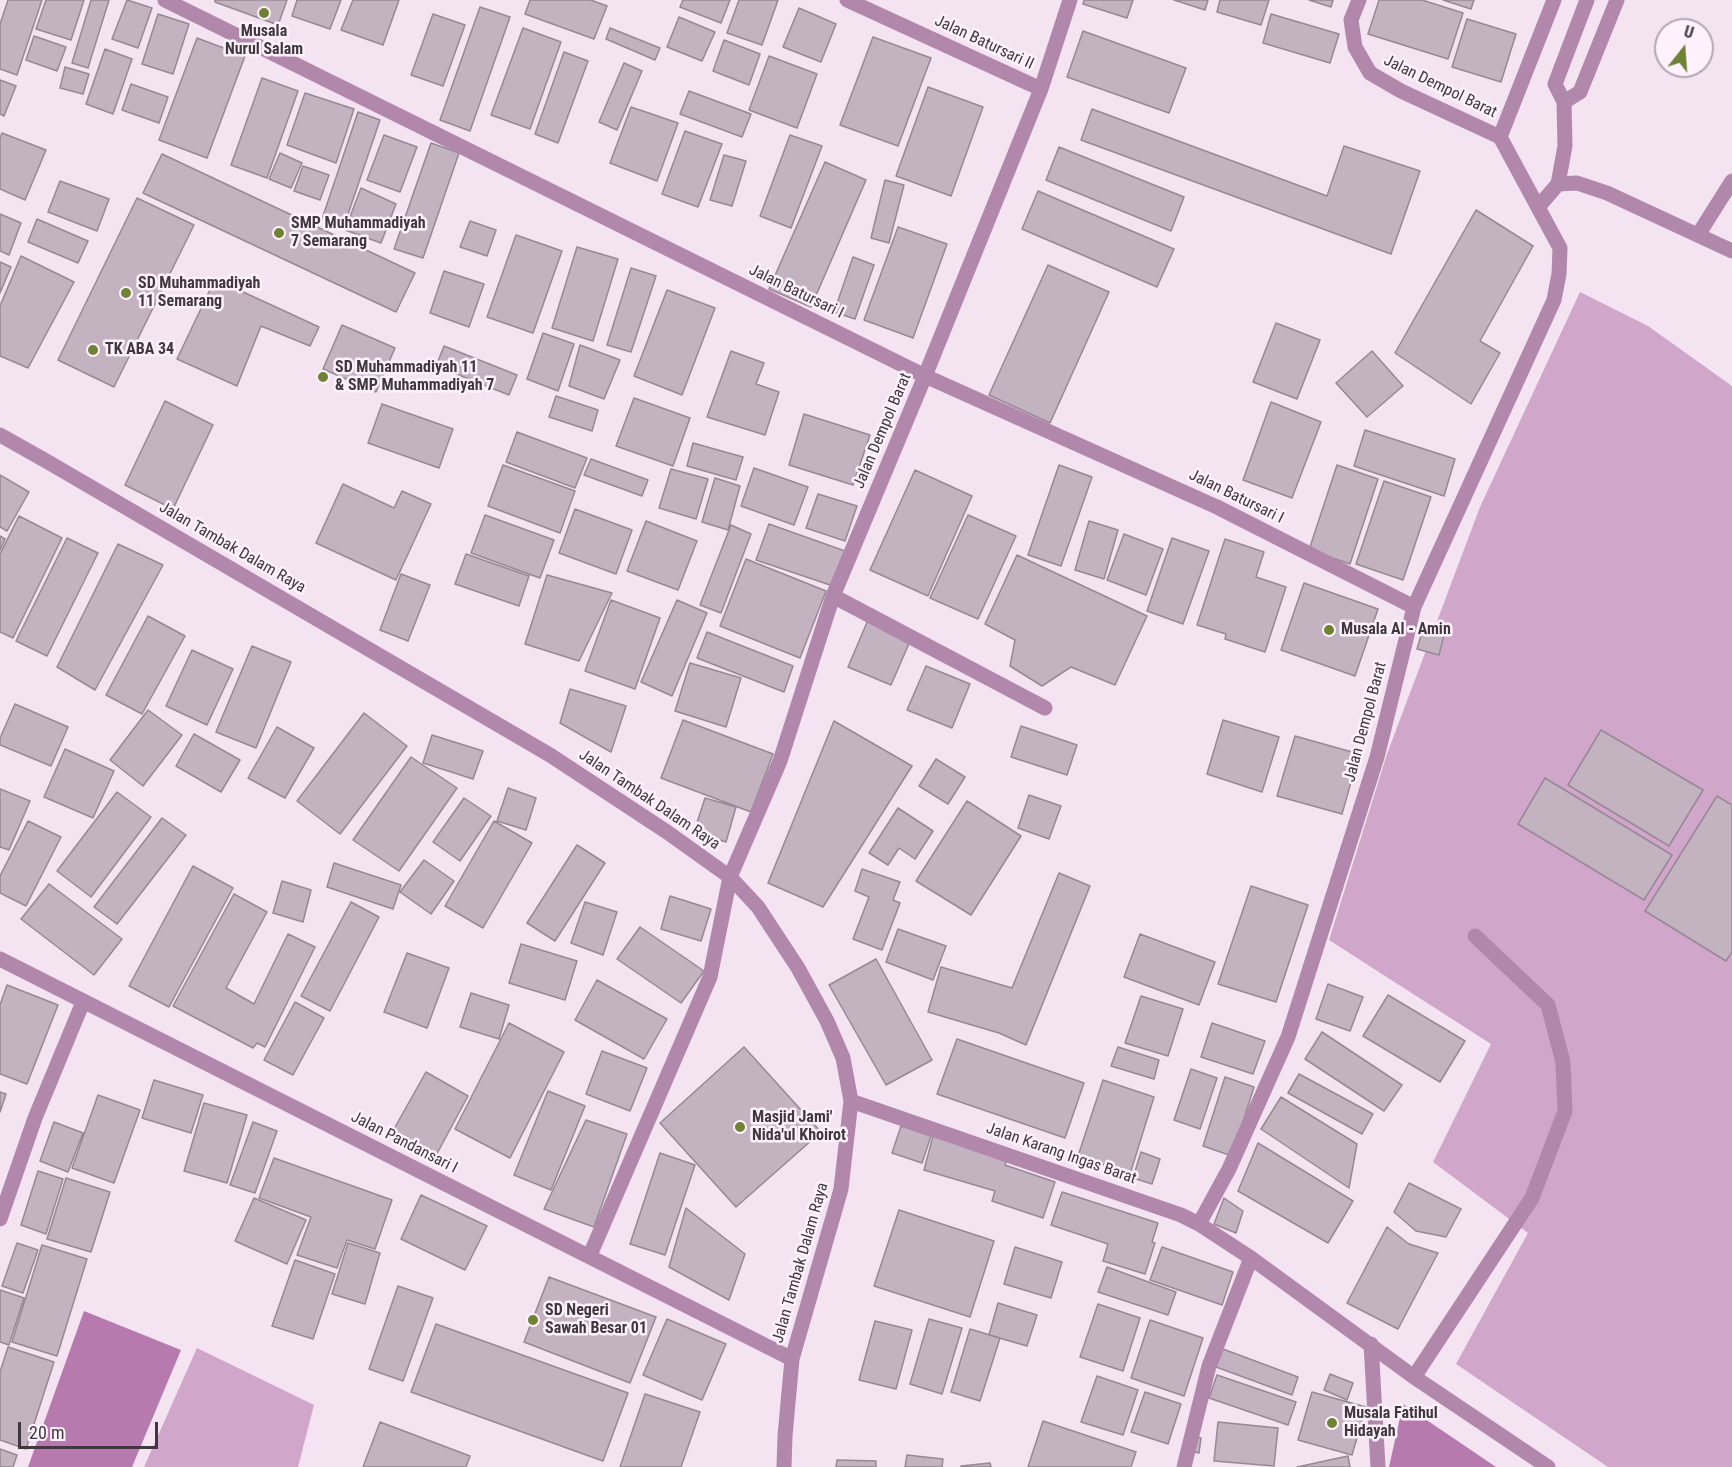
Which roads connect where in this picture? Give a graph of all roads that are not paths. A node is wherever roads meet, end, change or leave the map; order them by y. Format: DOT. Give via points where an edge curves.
graph roads {
  1 [pos="165,0"];
  2 [pos="848,0"];
  3 [pos="1070,0"];
  4 [pos="1359,0"];
  5 [pos="1554,0"];
  6 [pos="1587,0"];
  7 [pos="1617,0"];
  8 [pos="1041,89"];
  9 [pos="1564,102"];
  10 [pos="1500,137"];
  11 [pos="1732,181"];
  12 [pos="1558,184"];
  13 [pos="1539,206"];
  14 [pos="1698,235"];
  15 [pos="1732,251"];
  16 [pos="926,376"];
  17 [pos="0,435"];
  18 [pos="833,596"];
  19 [pos="1414,607"];
  20 [pos="1045,708"];
  21 [pos="730,877"];
  22 [pos="1475,936"];
  23 [pos="0,958"];
  24 [pos="83,1002"];
  25 [pos="851,1101"];
  26 [pos="0,1219"];
  27 [pos="1199,1224"];
  28 [pos="590,1255"];
  29 [pos="1251,1258"];
  30 [pos="1371,1344"];
  31 [pos="792,1359"];
  32 [pos="1414,1377"];
  33 [pos="784,1467"];
  34 [pos="1184,1467"];
  35 [pos="1378,1467"];
  36 [pos="1548,1467"];
  1 -- 16 [label="street, Jalan Batursari I"];
  2 -- 8 [label="street, Jalan Batursari II"];
  3 -- 8 [label="street, Jalan Dempol Barat"];
  4 -- 10 [label="street, Jalan Dempol Barat" via="1351,20 1355,47 1370,73"];
  5 -- 10 [label="street, Jalan Dempol Barat"];
  6 -- 9 [label="street" via="1554,84"];
  7 -- 9 [label="street" via="1580,92"];
  8 -- 16 [label="street, Jalan Dempol Barat"];
  9 -- 12 [label="street" via="1565,146"];
  10 -- 13 [label="street, Jalan Dempol Barat"];
  11 -- 14 [label="street"];
  12 -- 13 [label="street"];
  12 -- 14 [label="street" via="1577,183 1607,193"];
  13 -- 19 [label="street, Jalan Dempol Barat" via="1560,248 1554,300"];
  14 -- 15 [label="street"];
  16 -- 18 [label="street, Jalan Dempol Barat"];
  16 -- 19 [label="street, Jalan Batursari I" via="1217,507"];
  17 -- 21 [label="street, Jalan Tambak Dalam Raya" via="550,755"];
  18 -- 20 [label="street"];
  18 -- 21 [label="street, Jalan Dempol Barat" via="780,761"];
  19 -- 27 [label="street, Jalan Dempol Barat" via="1377,757 1288,1037 1229,1169"];
  21 -- 25 [label="street, Jalan Tambak Dalam Raya" via="758,907 827,1021 843,1058"];
  21 -- 28 [label="street, Jalan Dempol Barat" via="710,977"];
  22 -- 32 [label="street" via="1548,1005 1563,1062 1565,1111 1532,1198"];
  23 -- 24 [label="street, Jalan Pandansari I"];
  24 -- 26 [label="street" via="35,1118"];
  24 -- 28 [label="street, Jalan Pandansari I"];
  25 -- 27 [label="street, Jalan Karang Ingas Barat"];
  25 -- 31 [label="street, Jalan Tambak Dalam Raya" via="841,1189"];
  27 -- 29 [label="street, Jalan Karang Ingas Barat"];
  28 -- 31 [label="street, Jalan Pandansari I"];
  29 -- 30 [label="street, Jalan Karang Ingas Barat"];
  29 -- 34 [label="street" via="1209,1366"];
  30 -- 32 [label="street, Jalan Karang Ingas Barat"];
  30 -- 35 [label="street"];
  31 -- 33 [label="street, Jalan Tambak Dalam Raya"];
  32 -- 36 [label="street, Jalan Karang Ingas Barat"];
}
